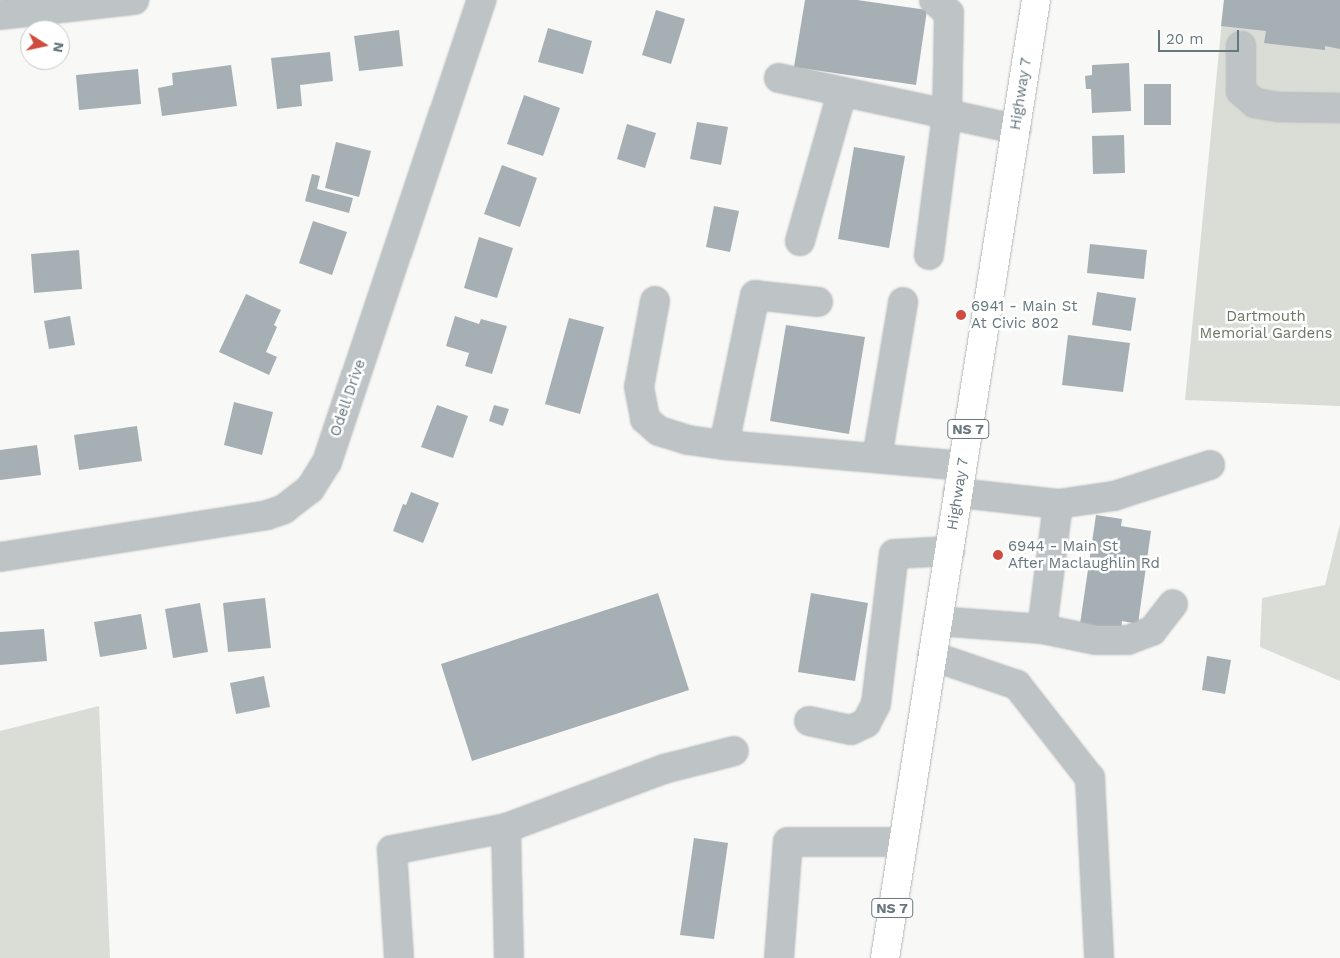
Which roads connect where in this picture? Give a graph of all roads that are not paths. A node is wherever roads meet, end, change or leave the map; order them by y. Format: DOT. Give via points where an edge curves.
graph roads {
  1 [pos="134,0"];
  2 [pos="482,0"];
  3 [pos="934,0"];
  4 [pos="1036,0"];
  5 [pos="0,15"];
  6 [pos="1241,46"];
  7 [pos="779,78"];
  8 [pos="842,93"];
  9 [pos="1340,108"];
  10 [pos="947,114"];
  11 [pos="1016,129"];
  12 [pos="800,240"];
  13 [pos="929,255"];
  14 [pos="655,301"];
  15 [pos="818,302"];
  16 [pos="903,302"];
  17 [pos="724,445"];
  18 [pos="877,458"];
  19 [pos="1210,465"];
  20 [pos="962,466"];
  21 [pos="958,493"];
  22 [pos="1058,504"];
  23 [pos="950,551"];
  24 [pos="0,557"];
  25 [pos="1173,604"];
  26 [pos="938,621"];
  27 [pos="1042,629"];
  28 [pos="932,656"];
  29 [pos="809,720"];
  30 [pos="734,751"];
  31 [pos="506,828"];
  32 [pos="902,842"];
  33 [pos="400,958"];
  34 [pos="509,958"];
  35 [pos="779,958"];
  36 [pos="885,958"];
  37 [pos="1099,958"];
  1 -- 5 [label="street"];
  2 -- 24 [label="street, Odell Drive" via="326,462 310,489 284,509 267,515"];
  3 -- 10 [label="street" via="949,13"];
  4 -- 11 [label="main road, Highway 7 / NS 7"];
  6 -- 9 [label="street" via="1241,92 1255,103 1278,107"];
  7 -- 8 [label="street"];
  8 -- 10 [label="street"];
  8 -- 12 [label="street"];
  10 -- 11 [label="street"];
  10 -- 13 [label="street"];
  11 -- 20 [label="main road, Highway 7 / NS 7"];
  14 -- 17 [label="street" via="640,387 645,419 660,430 688,440"];
  15 -- 17 [label="street" via="755,295"];
  16 -- 18 [label="street"];
  17 -- 18 [label="street"];
  18 -- 20 [label="street"];
  19 -- 22 [label="street" via="1114,496"];
  20 -- 21 [label="main road, Highway 7 / NS 7"];
  21 -- 22 [label="street"];
  21 -- 23 [label="main road, Highway 7 / NS 7"];
  22 -- 27 [label="street"];
  23 -- 26 [label="main road, Highway 7 / NS 7"];
  23 -- 29 [label="street" via="894,554 876,704 866,723 851,730"];
  25 -- 27 [label="street" via="1152,631 1128,640 1096,640"];
  26 -- 27 [label="street"];
  26 -- 28 [label="main road, Highway 7 / NS 7"];
  28 -- 32 [label="main road, Highway 7 / NS 7"];
  28 -- 37 [label="street" via="1017,685 1090,778"];
  30 -- 31 [label="street" via="664,769"];
  31 -- 33 [label="street" via="392,850"];
  31 -- 34 [label="street"];
  32 -- 35 [label="street" via="788,842"];
  32 -- 36 [label="main road, Highway 7 / NS 7"];
}
